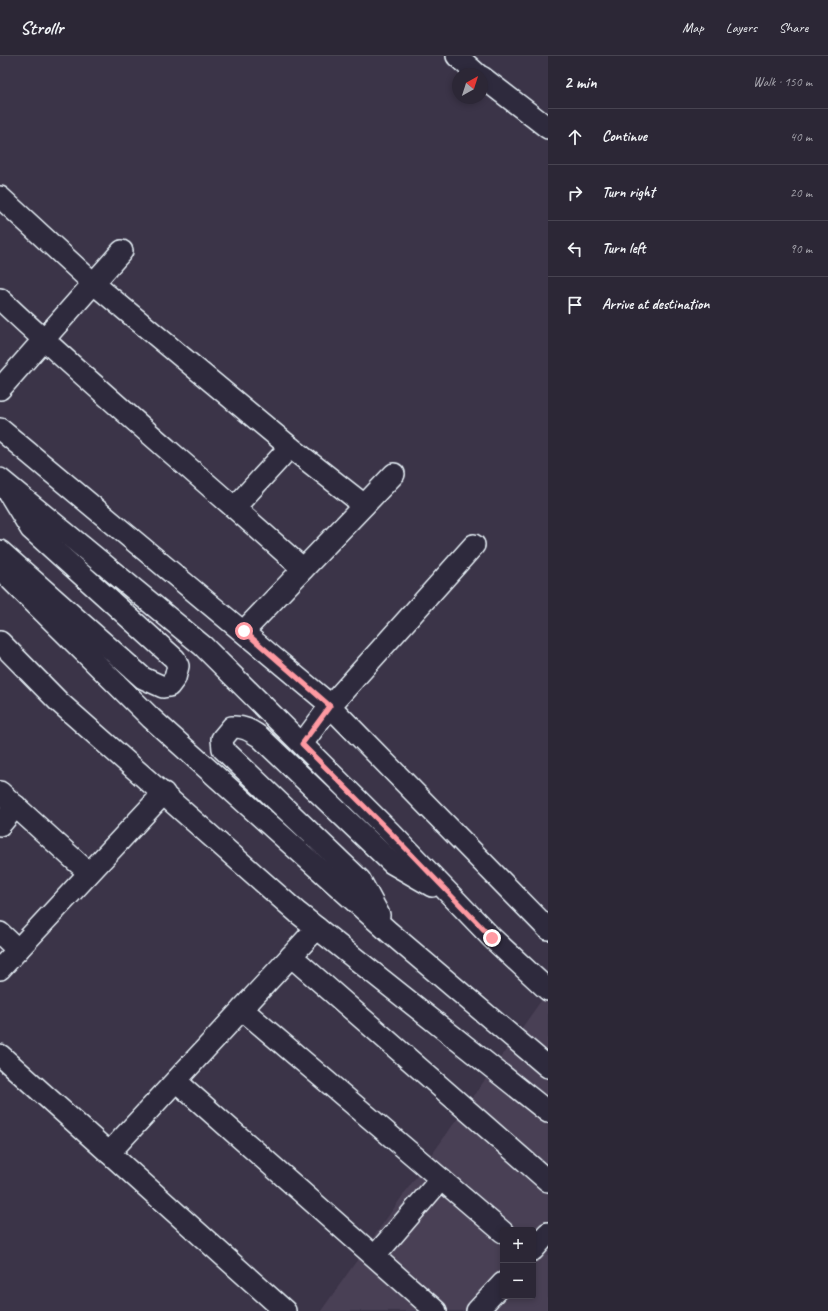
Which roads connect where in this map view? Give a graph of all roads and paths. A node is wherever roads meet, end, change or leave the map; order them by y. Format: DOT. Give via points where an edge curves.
graph roads {
  1 [pos="457,56"];
  2 [pos="470,68"];
  3 [pos="488,83"];
  4 [pos="548,128"];
  5 [pos="0,197"];
  6 [pos="122,251"];
  7 [pos="93,283"];
  8 [pos="0,299"];
  9 [pos="43,340"];
  10 [pos="0,389"];
  11 [pos="0,429"];
  12 [pos="290,447"];
  13 [pos="394,474"];
  14 [pos="0,479"];
  15 [pos="364,505"];
  16 [pos="235,507"];
  17 [pos="474,545"];
  18 [pos="0,550"];
  19 [pos="0,569"];
  20 [pos="303,569"];
  21 [pos="244,631"];
  22 [pos="0,642"];
  23 [pos="330,706"];
  24 [pos="302,744"];
  25 [pos="0,792"];
  26 [pos="164,793"];
  27 [pos="16,806"];
  28 [pos="0,825"];
  29 [pos="90,873"];
  30 [pos="454,898"];
  31 [pos="317,928"];
  32 [pos="548,929"];
  33 [pos="389,932"];
  34 [pos="0,933"];
  35 [pos="18,950"];
  36 [pos="291,956"];
  37 [pos="0,969"];
  38 [pos="548,990"];
  39 [pos="242,1009"];
  40 [pos="0,1055"];
  41 [pos="548,1067"];
  42 [pos="176,1081"];
  43 [pos="548,1112"];
  44 [pos="109,1153"];
  45 [pos="442,1179"];
  46 [pos="548,1181"];
  47 [pos="500,1229"];
  48 [pos="548,1233"];
  49 [pos="536,1247"];
  50 [pos="375,1256"];
  51 [pos="500,1286"];
  52 [pos="285,1311"];
  53 [pos="436,1311"];
  54 [pos="477,1311"];
  1 -- 2 [label="street"];
  3 -- 4 [label="street"];
  5 -- 7 [label="street"];
  6 -- 7 [label="street"];
  7 -- 9 [label="street"];
  7 -- 12 [label="street"];
  8 -- 9 [label="street"];
  9 -- 10 [label="street"];
  9 -- 16 [label="street"];
  11 -- 21 [label="street"];
  12 -- 15 [label="street"];
  12 -- 16 [label="street"];
  13 -- 15 [label="street"];
  14 -- 18 [label="street" via="31,528 175,659 178,666 175,678 169,686 163,687 143,678"];
  14 -- 24 [label="street" via="203,646"];
  15 -- 20 [label="street"];
  16 -- 20 [label="street"];
  17 -- 23 [label="street"];
  19 -- 33 [label="street" via="151,718"];
  20 -- 21 [label="street"];
  21 -- 23 [label="street"];
  22 -- 26 [label="street" via="59,702"];
  23 -- 24 [label="street"];
  23 -- 32 [label="street"];
  24 -- 30 [label="street"];
  25 -- 27 [label="street"];
  26 -- 29 [label="street"];
  26 -- 31 [label="street"];
  27 -- 28 [label="street"];
  27 -- 29 [label="street"];
  29 -- 35 [label="street"];
  30 -- 33 [label="street" via="392,863 260,737 240,726 232,727 222,739 223,749 360,880"];
  30 -- 38 [label="street" via="492,938"];
  31 -- 36 [label="street"];
  31 -- 43 [label="street"];
  33 -- 41 [label="street"];
  34 -- 35 [label="street"];
  35 -- 37 [label="street"];
  36 -- 39 [label="street"];
  36 -- 46 [label="street"];
  39 -- 42 [label="street"];
  39 -- 45 [label="street"];
  40 -- 44 [label="street"];
  42 -- 44 [label="street"];
  42 -- 50 [label="street"];
  44 -- 52 [label="street"];
  45 -- 47 [label="street"];
  45 -- 50 [label="street"];
  48 -- 49 [label="street"];
  50 -- 53 [label="street"];
  51 -- 54 [label="street"];
}
